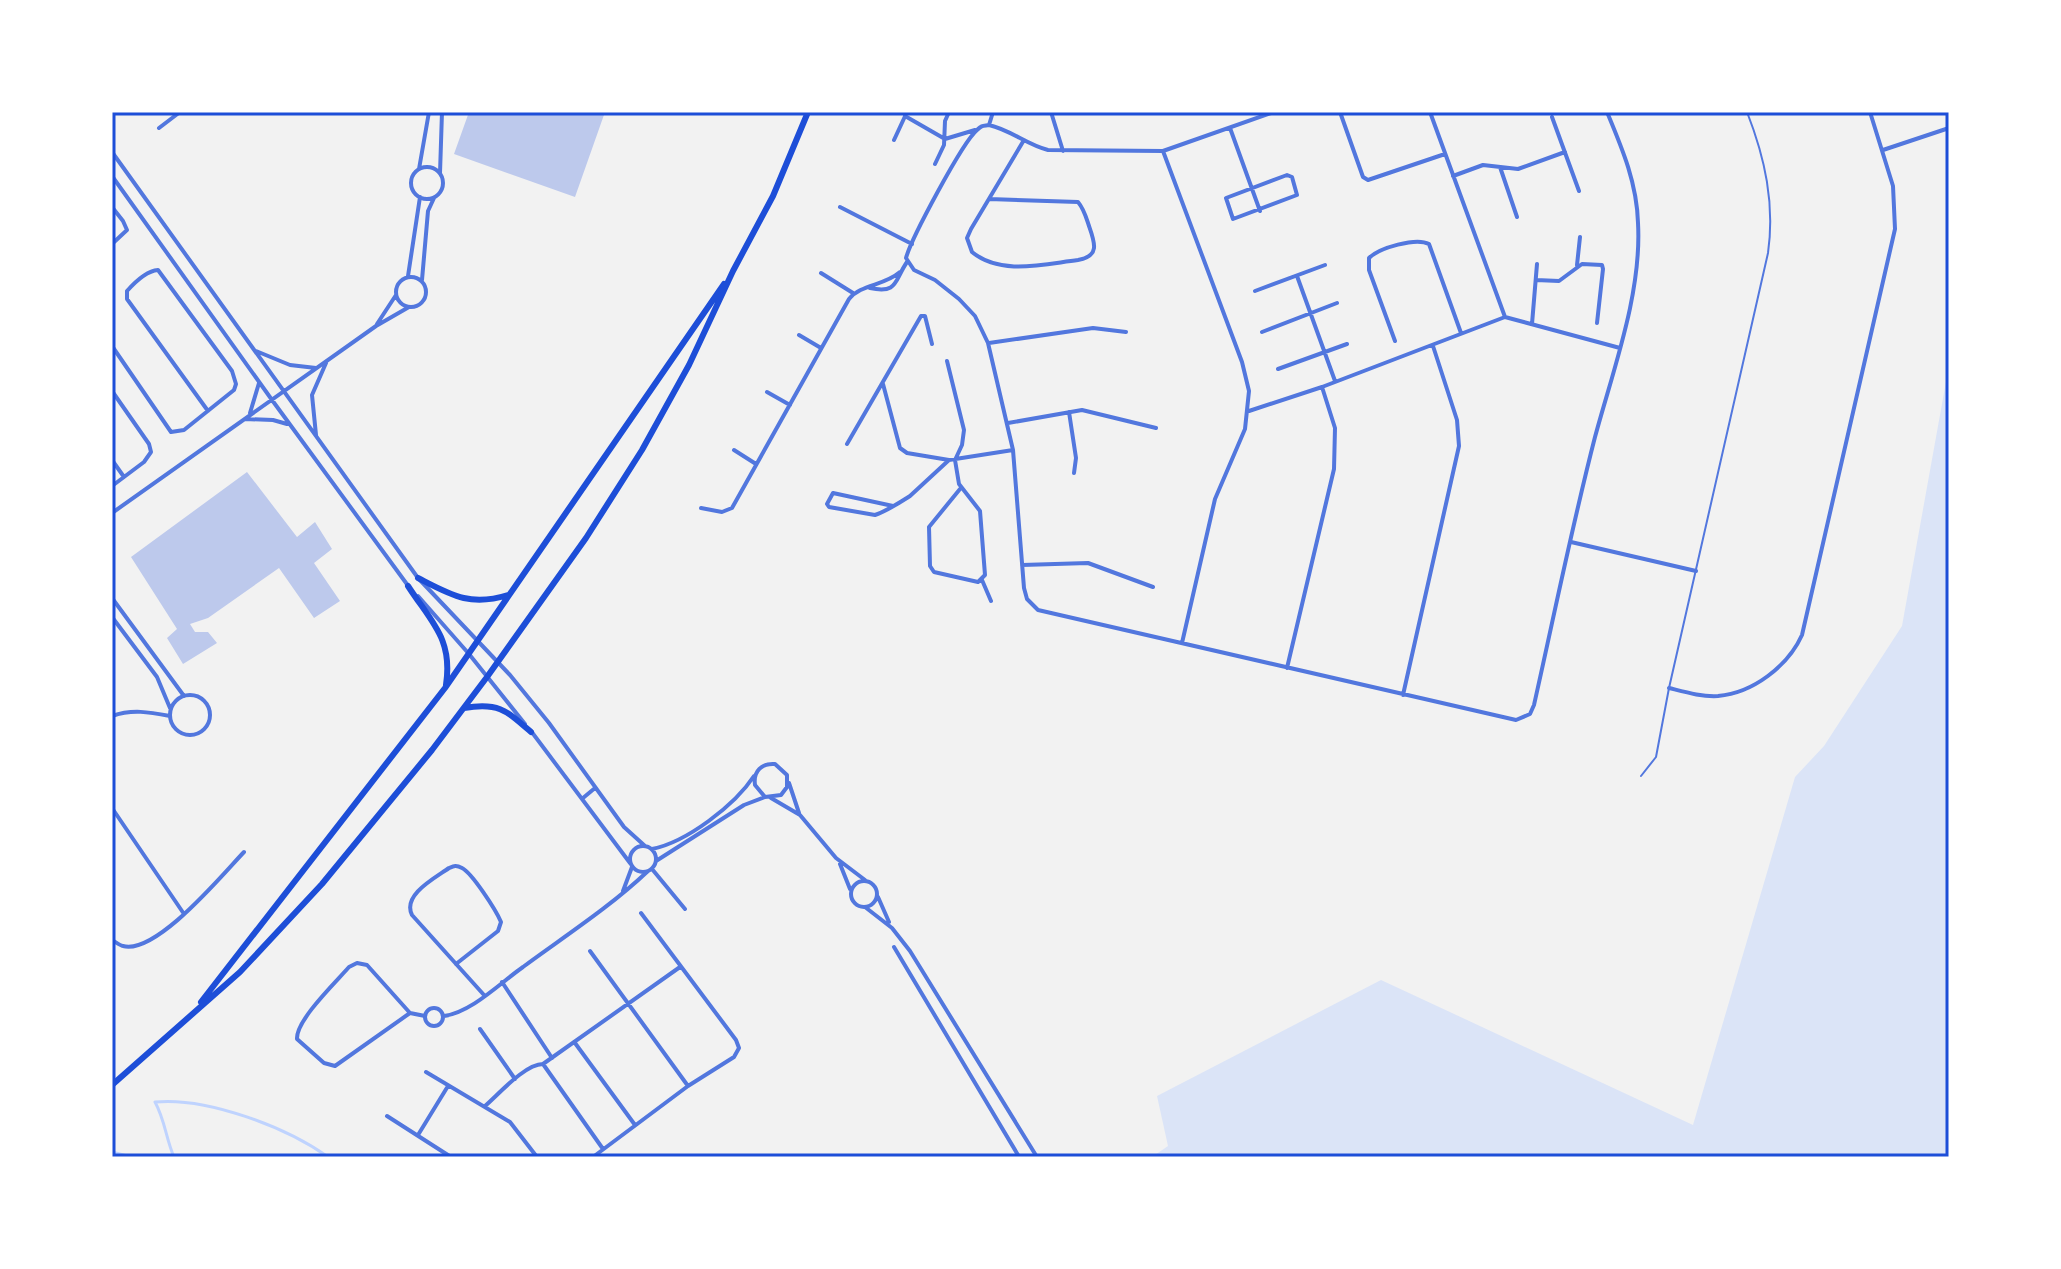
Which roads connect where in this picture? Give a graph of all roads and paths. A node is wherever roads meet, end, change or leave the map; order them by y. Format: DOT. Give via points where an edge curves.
graph roads {
  1 [pos="180,112"];
  2 [pos="429,112"];
  3 [pos="442,112"];
  4 [pos="808,112"];
  5 [pos="949,112"];
  6 [pos="993,112"];
  7 [pos="1051,112"];
  8 [pos="1274,112"];
  9 [pos="1340,112"];
  10 [pos="1430,112"];
  11 [pos="1607,112"];
  12 [pos="1747,112"];
  13 [pos="1870,112"];
  14 [pos="906,114"];
  15 [pos="1552,117"];
  16 [pos="989,125"];
  17 [pos="159,128"];
  18 [pos="1230,128"];
  19 [pos="1949,128"];
  20 [pos="976,130"];
  21 [pos="945,139"];
  22 [pos="894,140"];
  23 [pos="1024,140"];
  24 [pos="1063,151"];
  25 [pos="1163,151"];
  26 [pos="1883,151"];
  27 [pos="112,152"];
  28 [pos="1565,152"];
  29 [pos="1445,154"];
  30 [pos="935,164"];
  31 [pos="1500,167"];
  32 [pos="419,169"];
  33 [pos="440,173"];
  34 [pos="112,176"];
  35 [pos="1453,176"];
  36 [pos="1252,188"];
  37 [pos="1579,191"];
  38 [pos="420,197"];
  39 [pos="434,198"];
  40 [pos="989,199"];
  41 [pos="112,207"];
  42 [pos="840,207"];
  43 [pos="1260,211"];
  44 [pos="1517,217"];
  45 [pos="1580,237"];
  46 [pos="112,244"];
  47 [pos="912,244"];
  48 [pos="907,262"];
  49 [pos="1537,264"];
  50 [pos="1325,265"];
  51 [pos="1577,267"];
  52 [pos="733,271"];
  53 [pos="821,273"];
  54 [pos="408,276"];
  55 [pos="1297,276"];
  56 [pos="422,280"];
  57 [pos="1536,280"];
  58 [pos="1255,291"];
  59 [pos="854,293"];
  60 [pos="396,294"];
  61 [pos="1337,303"];
  62 [pos="409,307"];
  63 [pos="1311,313"];
  64 [pos="1505,317"];
  65 [pos="1597,323"];
  66 [pos="1532,324"];
  67 [pos="376,326"];
  68 [pos="1126,332"];
  69 [pos="1262,332"];
  70 [pos="1461,333"];
  71 [pos="799,335"];
  72 [pos="1395,341"];
  73 [pos="988,343"];
  74 [pos="932,344"];
  75 [pos="1347,344"];
  76 [pos="112,346"];
  77 [pos="1433,346"];
  78 [pos="821,348"];
  79 [pos="1620,348"];
  80 [pos="254,350"];
  81 [pos="1325,353"];
  82 [pos="327,361"];
  83 [pos="947,361"];
  84 [pos="318,368"];
  85 [pos="1278,369"];
  86 [pos="1335,381"];
  87 [pos="883,382"];
  88 [pos="259,383"];
  89 [pos="1322,387"];
  90 [pos="112,391"];
  91 [pos="283,392"];
  92 [pos="767,392"];
  93 [pos="272,400"];
  94 [pos="790,405"];
  95 [pos="208,411"];
  96 [pos="1069,411"];
  97 [pos="1249,411"];
  98 [pos="250,415"];
  99 [pos="244,419"];
  100 [pos="1008,423"];
  101 [pos="290,425"];
  102 [pos="1156,428"];
  103 [pos="316,438"];
  104 [pos="847,444"];
  105 [pos="734,450"];
  106 [pos="1013,450"];
  107 [pos="112,460"];
  108 [pos="949,460"];
  109 [pos="955,460"];
  110 [pos="757,464"];
  111 [pos="1074,473"];
  112 [pos="124,477"];
  113 [pos="112,486"];
  114 [pos="960,489"];
  115 [pos="893,506"];
  116 [pos="701,508"];
  117 [pos="112,510"];
  118 [pos="1571,542"];
  119 [pos="1022,565"];
  120 [pos="1696,571"];
  121 [pos="418,578"];
  122 [pos="982,580"];
  123 [pos="408,586"];
  124 [pos="1153,587"];
  125 [pos="510,594"];
  126 [pos="112,598"];
  127 [pos="991,601"];
  128 [pos="112,617"];
  129 [pos="478,641"];
  130 [pos="1182,643"];
  131 [pos="469,654"];
  132 [pos="498,662"];
  133 [pos="1287,668"];
  134 [pos="487,677"];
  135 [pos="445,688"];
  136 [pos="1669,688"];
  137 [pos="1403,695"];
  138 [pos="184,696"];
  139 [pos="464,708"];
  140 [pos="170,713"];
  141 [pos="112,716"];
  142 [pos="531,732"];
  143 [pos="756,774"];
  144 [pos="1641,776"];
  145 [pos="788,781"];
  146 [pos="595,788"];
  147 [pos="768,797"];
  148 [pos="583,798"];
  149 [pos="112,808"];
  150 [pos="800,815"];
  151 [pos="645,846"];
  152 [pos="652,849"];
  153 [pos="244,852"];
  154 [pos="836,858"];
  155 [pos="656,861"];
  156 [pos="631,865"];
  157 [pos="650,870"];
  158 [pos="865,880"];
  159 [pos="851,892"];
  160 [pos="622,893"];
  161 [pos="877,896"];
  162 [pos="865,907"];
  163 [pos="685,909"];
  164 [pos="641,913"];
  165 [pos="184,914"];
  166 [pos="892,928"];
  167 [pos="112,940"];
  168 [pos="894,947"];
  169 [pos="590,951"];
  170 [pos="456,964"];
  171 [pos="680,967"];
  172 [pos="502,982"];
  173 [pos="484,995"];
  174 [pos="628,1004"];
  175 [pos="410,1013"];
  176 [pos="425,1016"];
  177 [pos="444,1016"];
  178 [pos="189,1018"];
  179 [pos="480,1029"];
  180 [pos="574,1042"];
  181 [pos="552,1058"];
  182 [pos="543,1064"];
  183 [pos="426,1072"];
  184 [pos="515,1079"];
  185 [pos="112,1085"];
  186 [pos="449,1085"];
  187 [pos="688,1086"];
  188 [pos="485,1106"];
  189 [pos="387,1116"];
  190 [pos="635,1125"];
  191 [pos="418,1135"];
  192 [pos="603,1149"];
  193 [pos="1018,1155"];
  194 [pos="451,1157"];
  195 [pos="537,1157"];
  196 [pos="593,1157"];
  197 [pos="1037,1157"];
  1 -- 17 [label="street"];
  2 -- 32 [label="street"];
  3 -- 33 [label="street"];
  4 -- 52 [label="main road" via="773,196"];
  5 -- 21 [label="street"];
  6 -- 16 [label="street"];
  7 -- 24 [label="street"];
  8 -- 18 [label="street"];
  9 -- 29 [label="street" via="1368,180"];
  10 -- 29 [label="street"];
  11 -- 79 [label="street" via="1629,166 1639,223 1637,266"];
  12 -- 120 [label="lane" via="1764,159 1771,233"];
  13 -- 26 [label="street"];
  14 -- 21 [label="street"];
  14 -- 22 [label="street"];
  15 -- 28 [label="street"];
  16 -- 20 [label="street"];
  16 -- 23 [label="street"];
  18 -- 25 [label="street"];
  18 -- 36 [label="street"];
  19 -- 26 [label="street"];
  20 -- 21 [label="street"];
  20 -- 47 [label="street"];
  21 -- 30 [label="street"];
  23 -- 24 [label="street"];
  23 -- 40 [label="street"];
  24 -- 25 [label="street"];
  25 -- 97 [label="street" via="1242,362"];
  26 -- 136 [label="street" via="1896,202 1895,229 1802,635 1782,665 1744,688 1718,696"];
  27 -- 80 [label="street"];
  28 -- 31 [label="street" via="1518,169"];
  28 -- 37 [label="street"];
  29 -- 35 [label="street"];
  31 -- 35 [label="street" via="1483,165"];
  31 -- 44 [label="street"];
  32 -- 33 [label="street"];
  32 -- 38 [label="street" via="411,186"];
  33 -- 39 [label="street" via="443,187"];
  34 -- 88 [label="street"];
  35 -- 64 [label="street"];
  36 -- 43 [label="street"];
  36 -- 43 [label="street" via="1225,201 1234,220"];
  36 -- 43 [label="street" via="1289,175 1298,192"];
  38 -- 39 [label="street"];
  38 -- 54 [label="street"];
  39 -- 56 [label="street" via="428,211"];
  40 -- 40 [label="street" via="1078,202 1096,244 1094,253 1087,259 1013,267 976,256 967,238"];
  41 -- 46 [label="street" via="127,227"];
  42 -- 47 [label="street"];
  45 -- 51 [label="street"];
  47 -- 48 [label="street"];
  48 -- 59 [label="street" via="887,282"];
  48 -- 73 [label="street" via="959,299 975,316"];
  49 -- 57 [label="street"];
  50 -- 55 [label="street"];
  51 -- 57 [label="street" via="1559,281"];
  51 -- 65 [label="street" via="1603,267"];
  52 -- 125 [label="main road"];
  52 -- 132 [label="main road" via="642,450"];
  53 -- 59 [label="street"];
  54 -- 56 [label="street"];
  54 -- 60 [label="street" via="397,285"];
  55 -- 58 [label="street"];
  55 -- 63 [label="street"];
  56 -- 62 [label="street" via="425,298"];
  57 -- 66 [label="street"];
  59 -- 78 [label="street"];
  60 -- 62 [label="street"];
  60 -- 67 [label="street"];
  61 -- 63 [label="street"];
  62 -- 67 [label="street"];
  63 -- 69 [label="street"];
  63 -- 81 [label="street"];
  64 -- 66 [label="street"];
  64 -- 70 [label="street"];
  66 -- 79 [label="street"];
  67 -- 82 [label="street"];
  68 -- 73 [label="street" via="1093,328"];
  70 -- 72 [label="street" via="1429,244 1421,241 1369,258"];
  70 -- 77 [label="street"];
  71 -- 78 [label="street"];
  73 -- 100 [label="street"];
  74 -- 87 [label="street" via="921,316"];
  75 -- 81 [label="street"];
  76 -- 95 [label="street" via="171,432 184,430"];
  77 -- 86 [label="street"];
  77 -- 137 [label="street" via="1457,420 1459,446"];
  78 -- 94 [label="street"];
  79 -- 118 [label="street"];
  80 -- 84 [label="street" via="290,365"];
  80 -- 91 [label="street"];
  81 -- 85 [label="street"];
  81 -- 86 [label="street"];
  82 -- 84 [label="street"];
  82 -- 103 [label="street" via="312,395"];
  83 -- 109 [label="street" via="964,430"];
  84 -- 91 [label="street"];
  86 -- 89 [label="street"];
  87 -- 104 [label="street"];
  87 -- 108 [label="street" via="900,448"];
  88 -- 93 [label="street"];
  88 -- 98 [label="street"];
  89 -- 97 [label="street"];
  89 -- 133 [label="street" via="1335,428 1334,469"];
  90 -- 112 [label="street" via="151,452"];
  91 -- 93 [label="street"];
  91 -- 103 [label="street"];
  92 -- 94 [label="street"];
  93 -- 98 [label="street"];
  93 -- 101 [label="street"];
  94 -- 110 [label="street"];
  95 -- 95 [label="street" via="234,390 235,378 161,272 152,270 127,291 127,299"];
  96 -- 100 [label="street"];
  96 -- 102 [label="street"];
  96 -- 111 [label="street"];
  97 -- 130 [label="street" via="1212,509"];
  98 -- 99 [label="street"];
  99 -- 101 [label="street"];
  99 -- 117 [label="street"];
  100 -- 106 [label="street"];
  101 -- 123 [label="street"];
  103 -- 121 [label="street"];
  105 -- 110 [label="street"];
  106 -- 109 [label="street"];
  106 -- 119 [label="street"];
  107 -- 112 [label="street"];
  108 -- 109 [label="street"];
  108 -- 115 [label="street"];
  109 -- 114 [label="street"];
  110 -- 116 [label="street" via="730,511"];
  112 -- 113 [label="street"];
  114 -- 122 [label="street" via="980,511"];
  114 -- 122 [label="street" via="929,527 930,566 934,572"];
  115 -- 115 [label="street" via="833,493 827,504 868,516"];
  118 -- 120 [label="street"];
  118 -- 137 [label="street" via="1530,714 1516,720"];
  119 -- 124 [label="street" via="1088,563"];
  119 -- 130 [label="street" via="1027,599 1038,610"];
  120 -- 136 [label="lane"];
  121 -- 125 [label="main road" via="465,599"];
  121 -- 129 [label="street"];
  122 -- 127 [label="street"];
  123 -- 131 [label="street"];
  123 -- 135 [label="main road" via="445,643"];
  125 -- 129 [label="main road"];
  126 -- 138 [label="street"];
  128 -- 140 [label="street" via="157,677"];
  129 -- 131 [label="main road"];
  129 -- 132 [label="street"];
  130 -- 133 [label="street"];
  131 -- 134 [label="street"];
  131 -- 135 [label="main road"];
  132 -- 134 [label="main road"];
  132 -- 146 [label="street"];
  133 -- 137 [label="street"];
  134 -- 139 [label="main road"];
  134 -- 142 [label="street"];
  135 -- 178 [label="main road"];
  136 -- 144 [label="lane" via="1656,757"];
  138 -- 140 [label="street"];
  138 -- 140 [label="street" via="207,704 207,726 193,735 182,734 173,727"];
  139 -- 142 [label="main road" via="502,708"];
  139 -- 178 [label="main road" via="322,884"];
  140 -- 141 [label="street" via="125,711"];
  142 -- 148 [label="street"];
  143 -- 145 [label="street" via="764,765 775,764 785,770"];
  143 -- 147 [label="street" via="757,790"];
  143 -- 152 [label="street" via="717,813 674,842"];
  145 -- 147 [label="street" via="785,791"];
  145 -- 150 [label="street"];
  146 -- 148 [label="street"];
  146 -- 151 [label="street"];
  147 -- 150 [label="street"];
  147 -- 155 [label="street" via="721,818"];
  148 -- 156 [label="street"];
  149 -- 165 [label="street"];
  150 -- 154 [label="street"];
  151 -- 152 [label="street"];
  151 -- 156 [label="street" via="632,851"];
  152 -- 155 [label="street"];
  153 -- 165 [label="street"];
  154 -- 158 [label="street"];
  154 -- 159 [label="street"];
  155 -- 157 [label="street"];
  156 -- 157 [label="street" via="639,872"];
  156 -- 160 [label="street"];
  157 -- 160 [label="street"];
  157 -- 163 [label="street"];
  158 -- 159 [label="street"];
  158 -- 161 [label="street"];
  159 -- 162 [label="street" via="854,903"];
  160 -- 172 [label="street"];
  161 -- 162 [label="street"];
  161 -- 166 [label="street"];
  162 -- 166 [label="street"];
  164 -- 171 [label="street"];
  165 -- 167 [label="street" via="151,940 130,946"];
  166 -- 197 [label="street"];
  168 -- 193 [label="street"];
  169 -- 174 [label="street"];
  170 -- 170 [label="street" via="412,915 409,904 449,868 460,866 501,922 498,931"];
  170 -- 173 [label="street"];
  171 -- 174 [label="street"];
  171 -- 187 [label="street" via="739,1048 734,1057"];
  172 -- 173 [label="street"];
  172 -- 181 [label="street"];
  173 -- 177 [label="street"];
  174 -- 180 [label="street"];
  174 -- 187 [label="street"];
  175 -- 175 [label="street" via="335,1066 297,1039 308,1015 357,963 367,965"];
  175 -- 176 [label="street"];
  176 -- 177 [label="street" via="433,1007"];
  176 -- 177 [label="street" via="435,1026"];
  178 -- 185 [label="main road"];
  179 -- 184 [label="street"];
  180 -- 181 [label="street"];
  180 -- 190 [label="street"];
  181 -- 182 [label="street"];
  182 -- 184 [label="street"];
  182 -- 192 [label="street"];
  183 -- 186 [label="street"];
  184 -- 188 [label="street"];
  186 -- 188 [label="street"];
  186 -- 191 [label="street"];
  187 -- 190 [label="street"];
  188 -- 195 [label="street" via="510,1122"];
  189 -- 191 [label="street"];
  190 -- 192 [label="street"];
  191 -- 194 [label="street"];
  192 -- 196 [label="street"];
}
